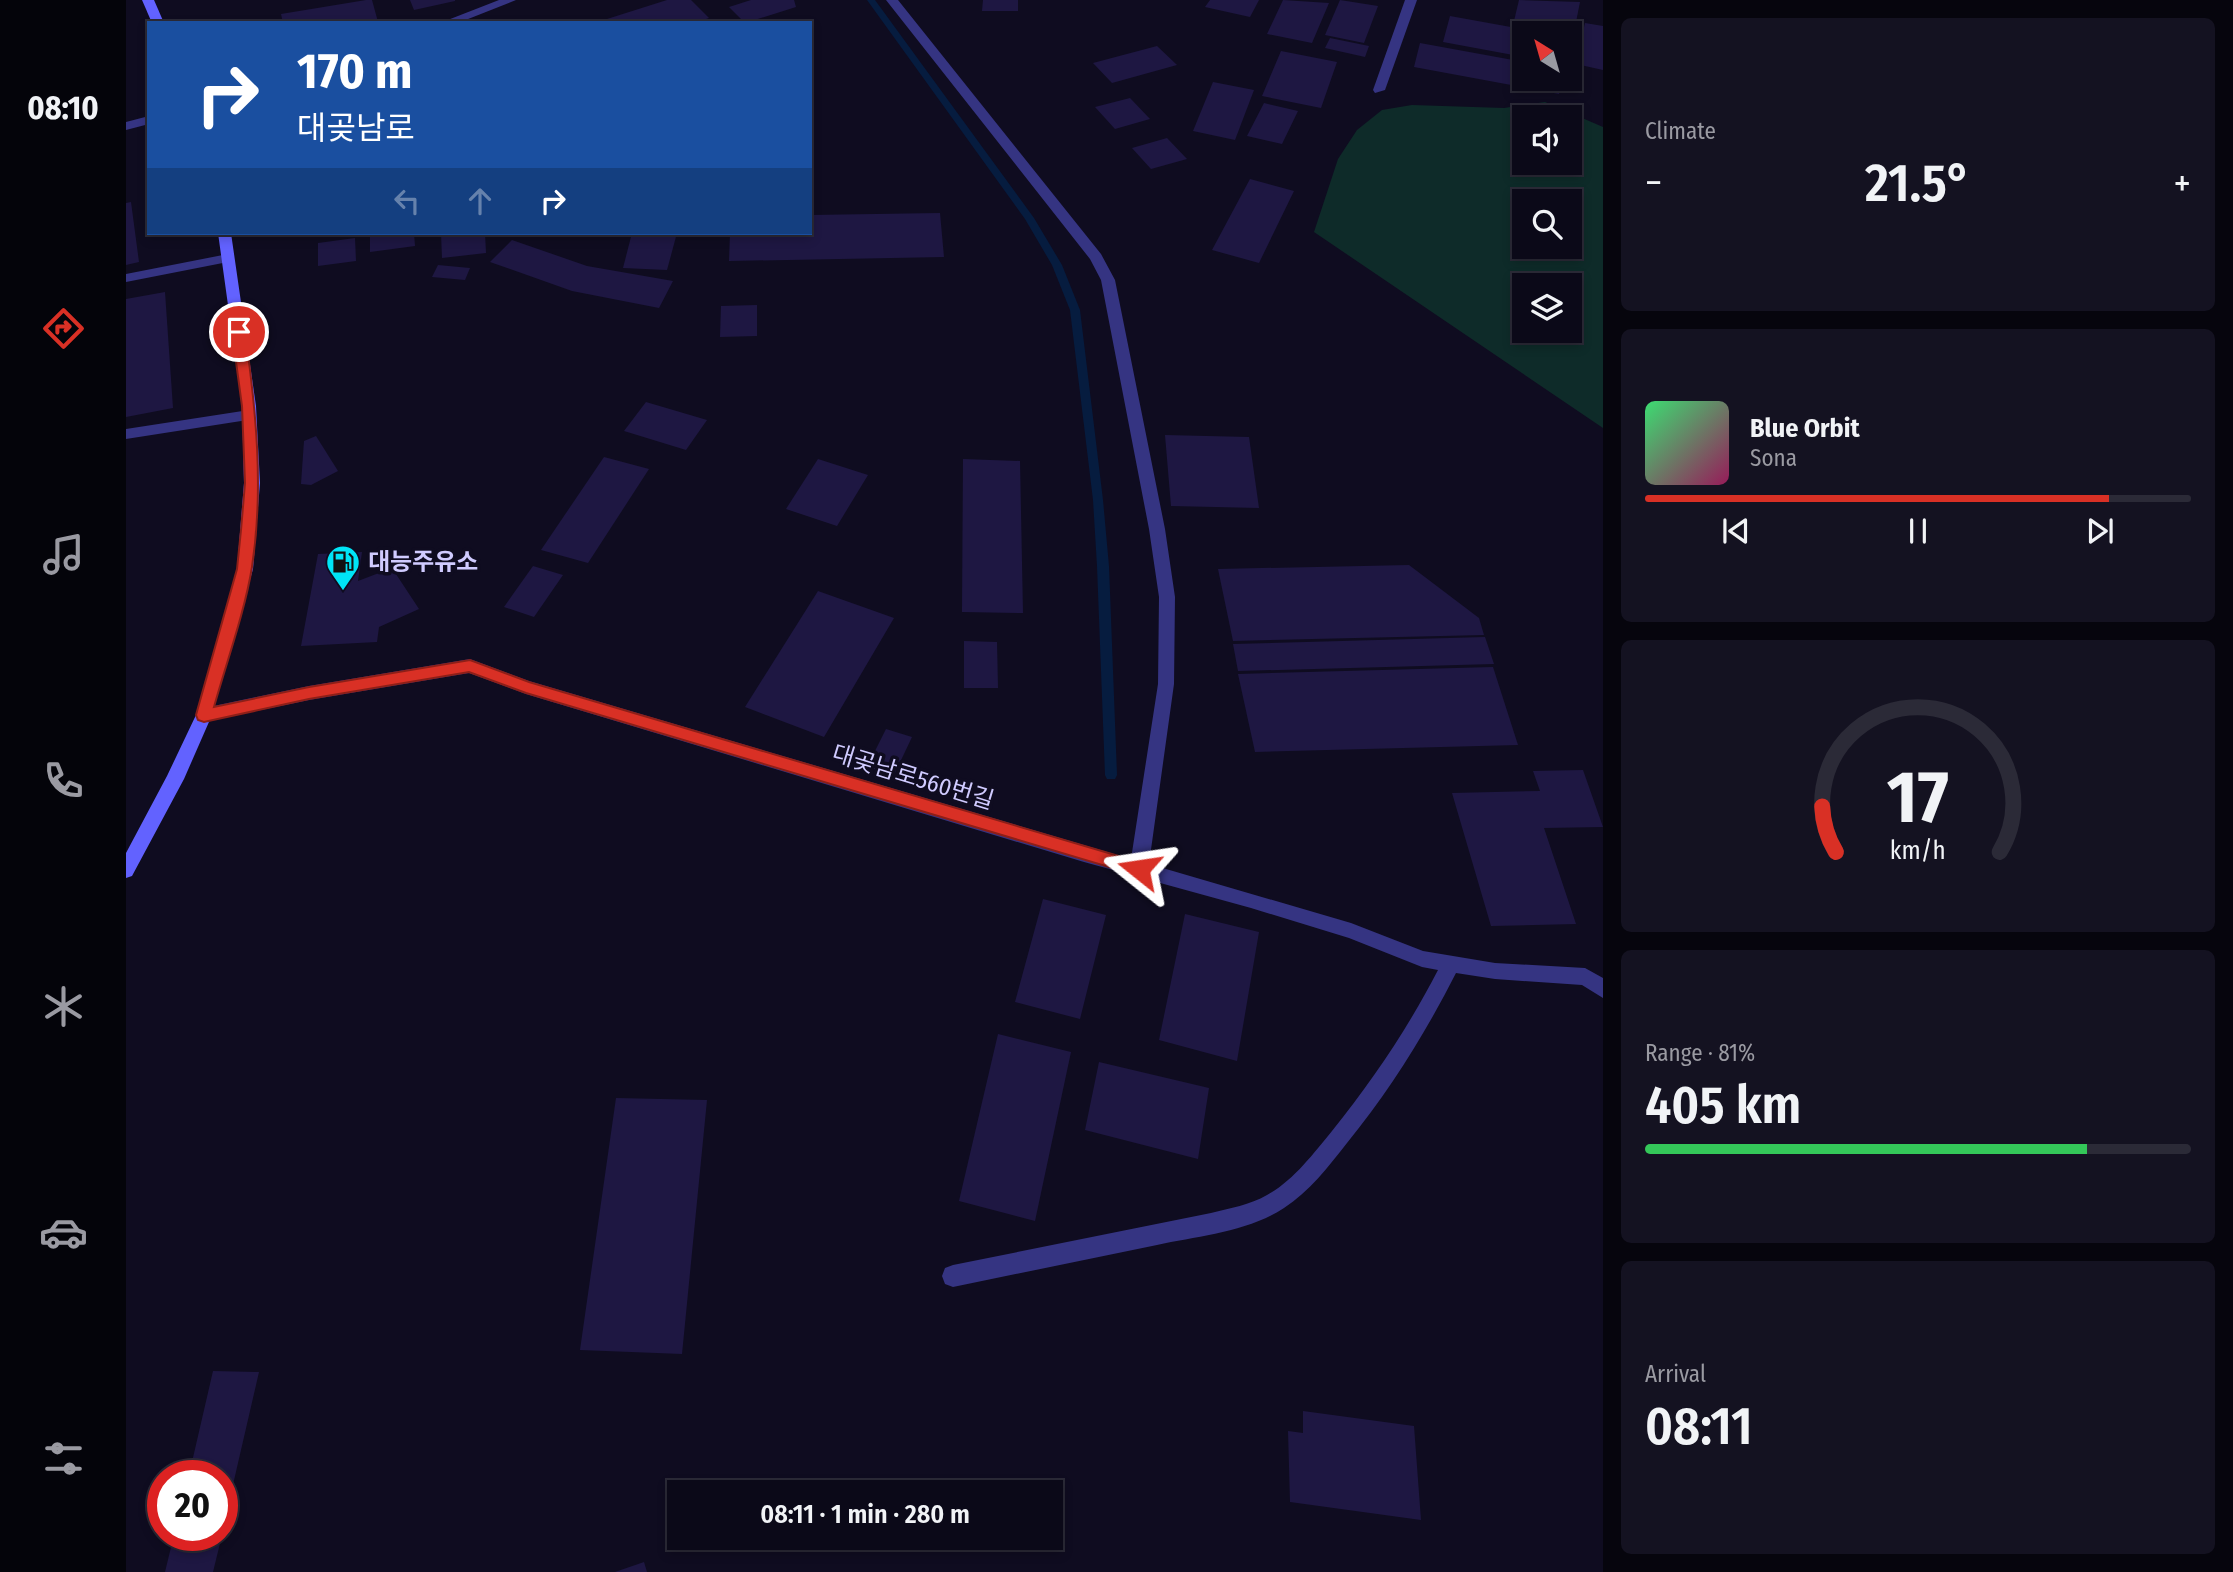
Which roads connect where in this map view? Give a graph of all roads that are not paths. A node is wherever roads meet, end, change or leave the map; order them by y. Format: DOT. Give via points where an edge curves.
graph roads {
  1 [pos="148,0"];
  2 [pos="510,0"];
  3 [pos="892,0"];
  4 [pos="1411,0"];
  5 [pos="157,21"];
  6 [pos="452,21"];
  7 [pos="1379,90"];
  8 [pos="147,121"];
  9 [pos="126,126"];
  10 [pos="224,235"];
  11 [pos="228,258"];
  12 [pos="126,278"];
  13 [pos="249,415"];
  14 [pos="126,434"];
  15 [pos="204,715"];
  16 [pos="1139,869"];
  17 [pos="126,870"];
  18 [pos="1451,964"];
  19 [pos="1594,974"];
  20 [pos="1603,989"];
  21 [pos="953,1276"];
  1 -- 5 [label="street"];
  2 -- 6 [label="lane"];
  3 -- 16 [label="lane" via="1096,257 1108,280 1167,597 1166,684"];
  4 -- 7 [label="lane"];
  8 -- 9 [label="lane"];
  10 -- 11 [label="street"];
  11 -- 12 [label="lane"];
  11 -- 13 [label="street"];
  13 -- 14 [label="lane"];
  13 -- 15 [label="street" via="252,483 244,569"];
  15 -- 16 [label="lane, 대곶남로560번길" via="470,666 526,687"];
  15 -- 17 [label="street" via="176,779"];
  16 -- 18 [label="lane, 대곶남로560번길" via="1351,931 1422,959"];
  18 -- 19 [label="lane, 대곶남로560번길" via="1495,971"];
  18 -- 21 [label="lane" via="1420,1025 1370,1099 1322,1159 1277,1201 1253,1213 1211,1223"];
  19 -- 20 [label="lane, 대곶남로560번길"];
}
